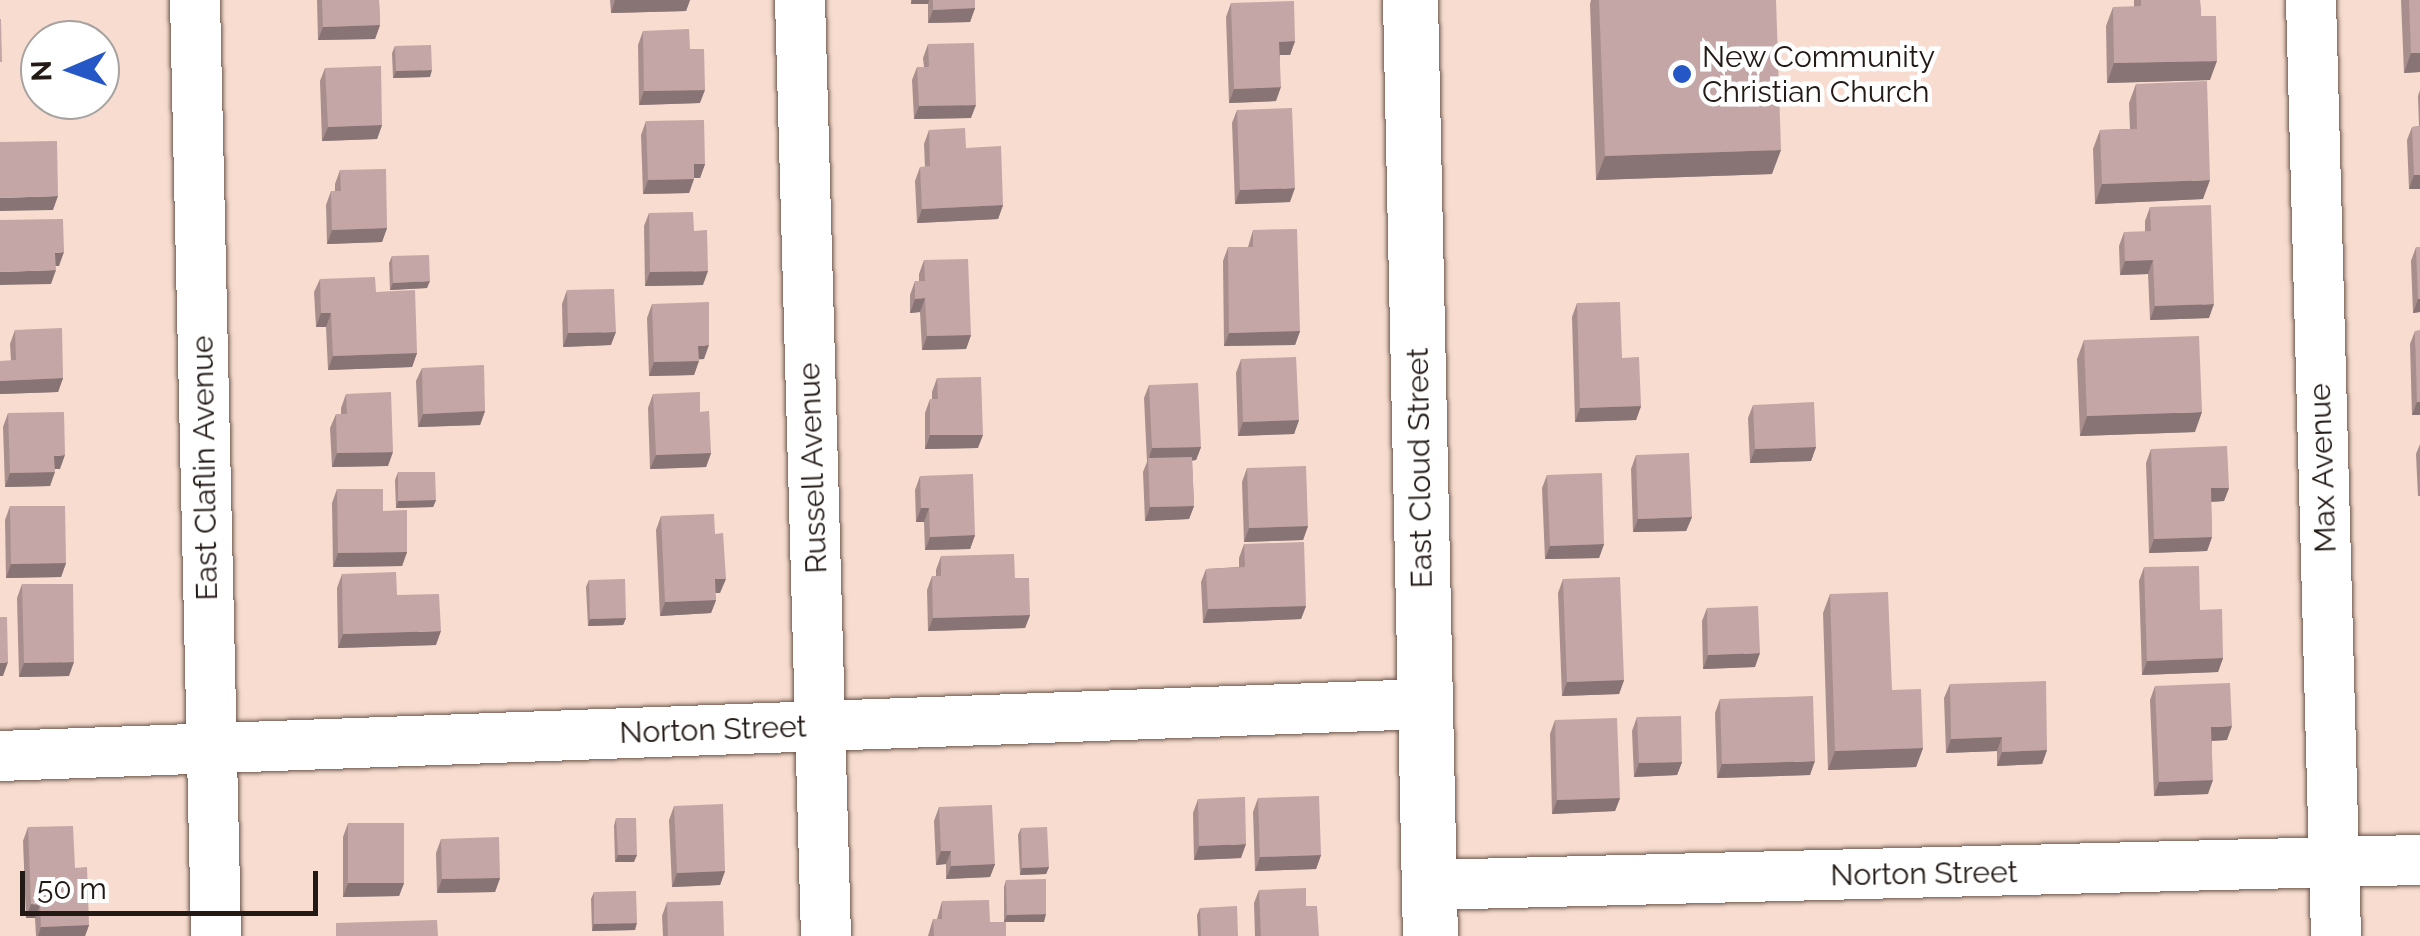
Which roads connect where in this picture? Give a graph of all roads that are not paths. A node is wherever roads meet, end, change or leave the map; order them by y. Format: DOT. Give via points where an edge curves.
graph roads {
  1 [pos="195,0"];
  2 [pos="800,0"];
  3 [pos="1410,0"];
  4 [pos="2311,0"];
  5 [pos="1425,704"];
  6 [pos="820,726"];
  7 [pos="212,748"];
  8 [pos="0,756"];
  9 [pos="2420,860"];
  10 [pos="2334,864"];
  11 [pos="1429,911"];
  12 [pos="216,936"];
  13 [pos="826,936"];
  14 [pos="2336,936"];
  1 -- 7 [label="street, East Claflin Avenue"];
  2 -- 6 [label="street, Russell Avenue"];
  3 -- 5 [label="main road, East Cloud Street"];
  4 -- 10 [label="street, Max Avenue"];
  5 -- 6 [label="street, Norton Street"];
  5 -- 11 [label="main road, East Cloud Street"];
  6 -- 7 [label="street, Norton Street"];
  6 -- 13 [label="street, Russell Avenue"];
  7 -- 8 [label="street, Norton Street"];
  7 -- 12 [label="street, East Claflin Avenue"];
  9 -- 10 [label="street, Norton Street"];
  10 -- 11 [label="street, Norton Street"];
  10 -- 14 [label="street, Max Avenue"];
}
